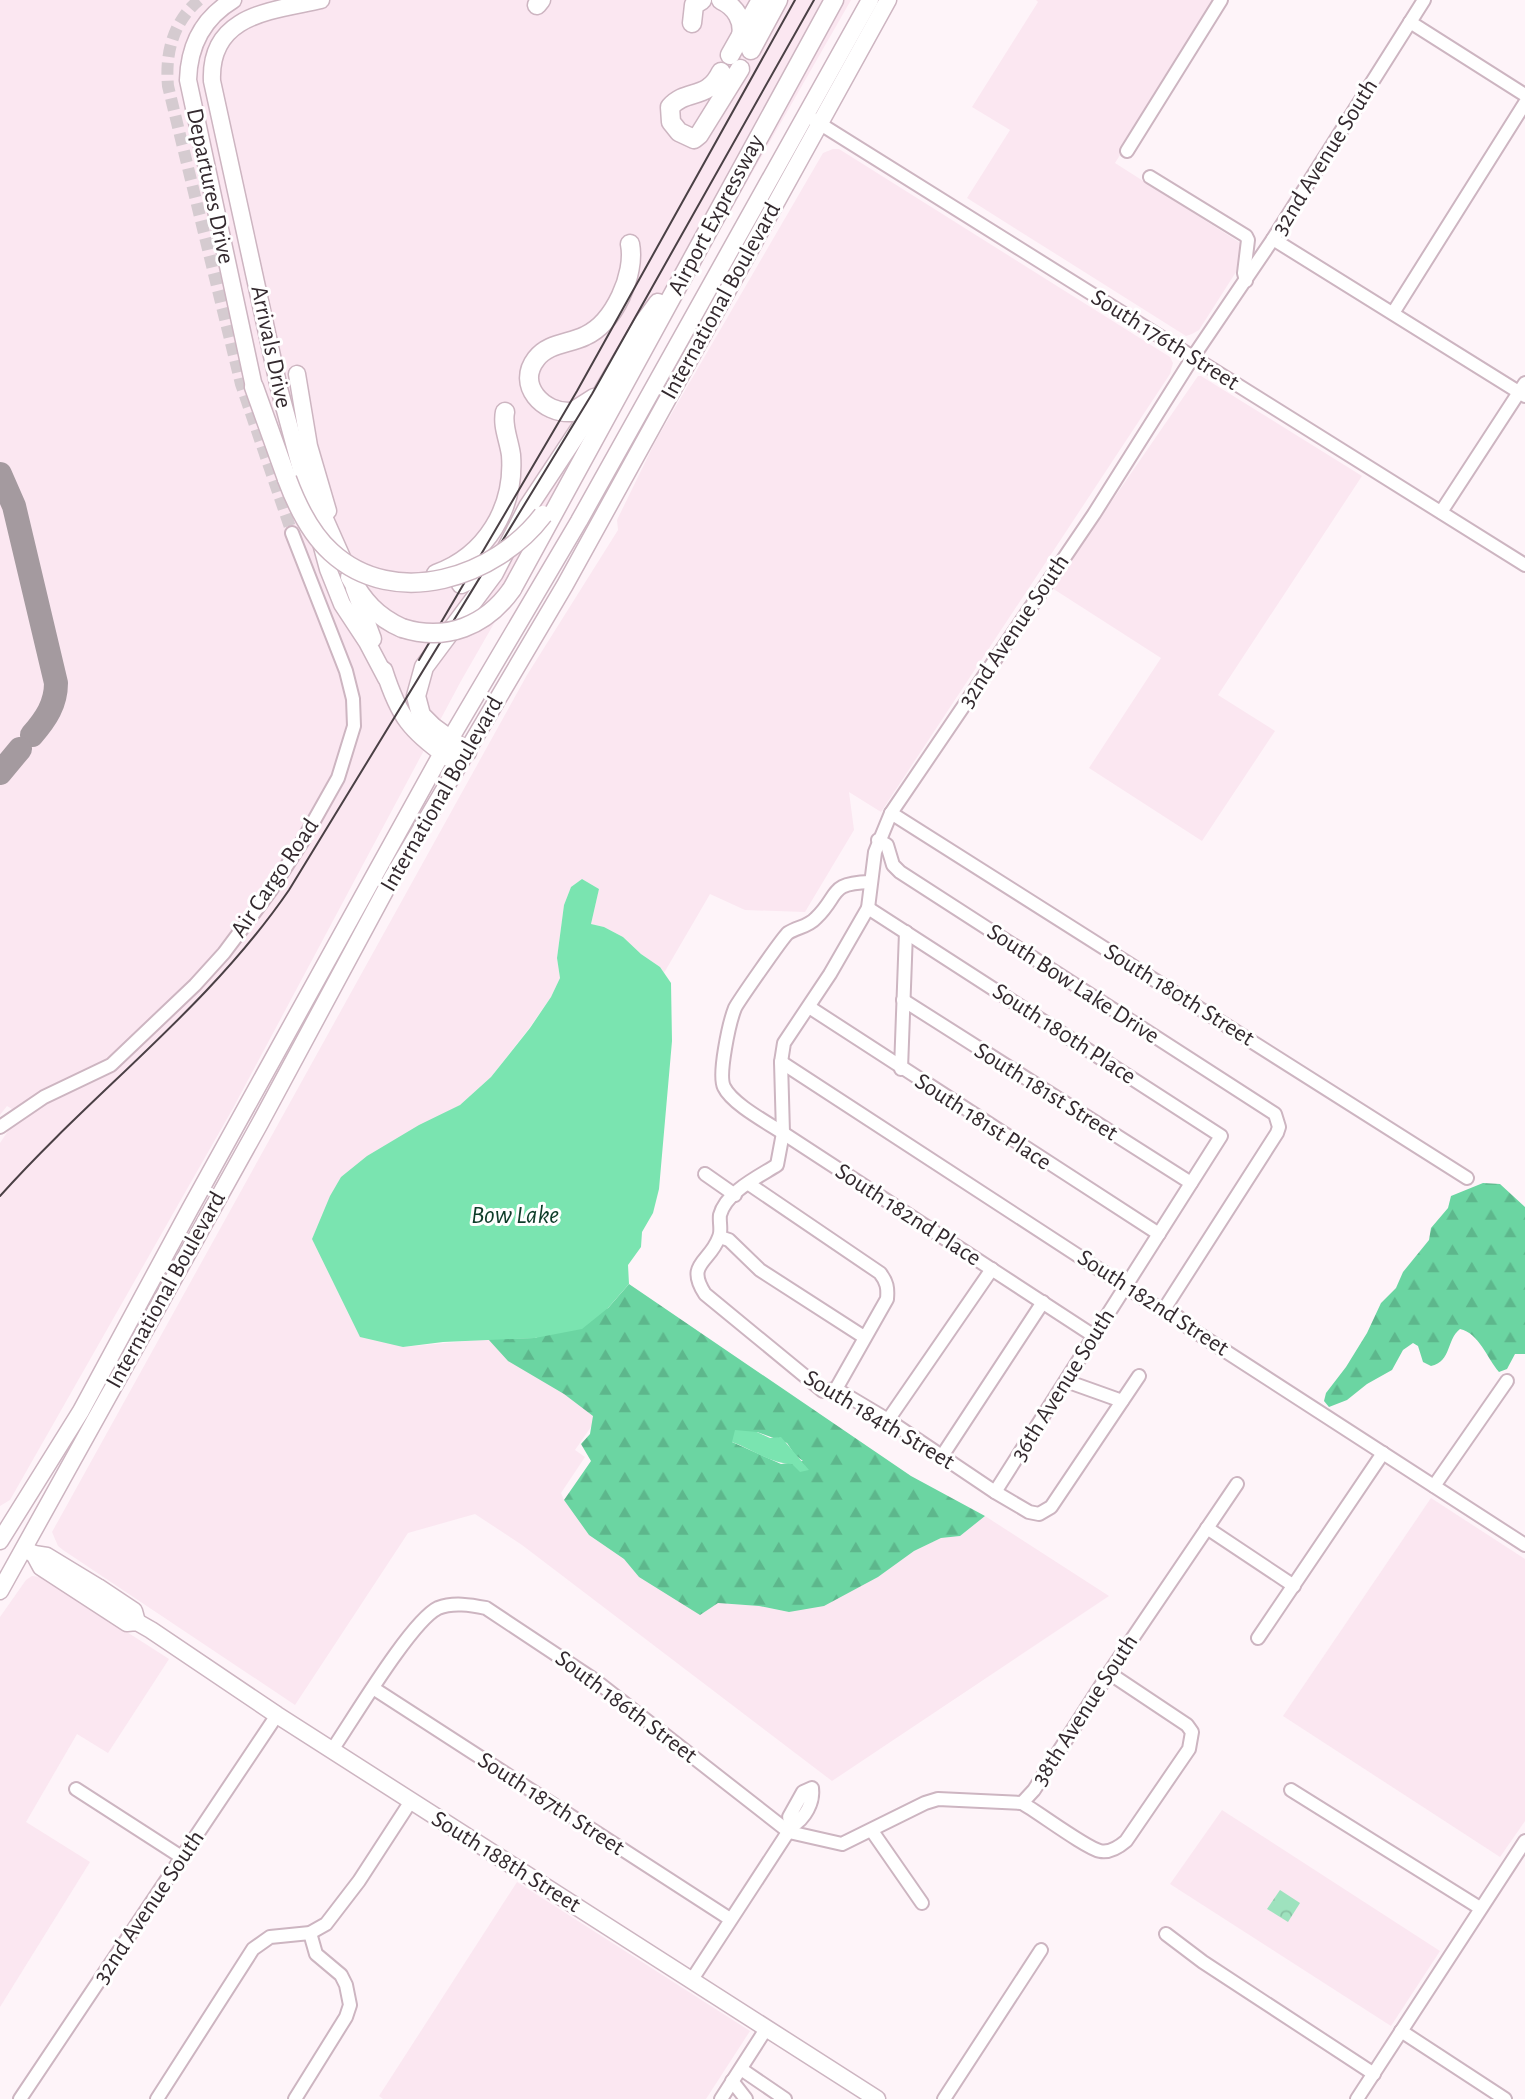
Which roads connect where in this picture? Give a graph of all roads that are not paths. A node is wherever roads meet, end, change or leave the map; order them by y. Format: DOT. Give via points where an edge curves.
graph roads {
  1 [pos="233,0"];
  2 [pos="321,0"];
  3 [pos="702,0"];
  4 [pos="721,0"];
  5 [pos="761,0"];
  6 [pos="778,0"];
  7 [pos="834,0"];
  8 [pos="870,0"];
  9 [pos="888,0"];
  10 [pos="1221,0"];
  11 [pos="1424,0"];
  12 [pos="1410,22"];
  13 [pos="692,23"];
  14 [pos="746,43"];
  15 [pos="721,72"];
  16 [pos="1525,95"];
  17 [pos="1525,103"];
  18 [pos="806,114"];
  19 [pos="821,124"];
  20 [pos="1127,151"];
  21 [pos="1150,177"];
  22 [pos="1273,239"];
  23 [pos="630,244"];
  24 [pos="692,258"];
  25 [pos="719,272"];
  26 [pos="1246,281"];
  27 [pos="722,298"];
  28 [pos="1393,313"];
  29 [pos="689,326"];
  30 [pos="1194,357"];
  31 [pos="297,374"];
  32 [pos="609,383"];
  33 [pos="254,387"];
  34 [pos="1523,391"];
  35 [pos="505,412"];
  36 [pos="597,431"];
  37 [pos="295,477"];
  38 [pos="1441,512"];
  39 [pos="292,533"];
  40 [pos="334,536"];
  41 [pos="498,564"];
  42 [pos="1525,565"];
  43 [pos="350,578"];
  44 [pos="391,580"];
  45 [pos="461,584"];
  46 [pos="386,678"];
  47 [pos="446,747"];
  48 [pos="463,758"];
  49 [pos="891,813"];
  50 [pos="878,840"];
  51 [pos="870,882"];
  52 [pos="868,908"];
  53 [pos="906,932"];
  54 [pos="903,1000"];
  55 [pos="809,1007"];
  56 [pos="780,1062"];
  57 [pos="901,1069"];
  58 [pos="0,1127"];
  59 [pos="783,1133"];
  60 [pos="1221,1136"];
  61 [pos="705,1174"];
  62 [pos="1467,1178"];
  63 [pos="749,1184"];
  64 [pos="1191,1184"];
  65 [pos="735,1195"];
  66 [pos="1159,1234"];
  67 [pos="720,1237"];
  68 [pos="992,1269"];
  69 [pos="698,1283"];
  70 [pos="1126,1285"];
  71 [pos="1043,1302"];
  72 [pos="1163,1311"];
  73 [pos="1094,1336"];
  74 [pos="864,1337"];
  75 [pos="1139,1376"];
  76 [pos="1066,1381"];
  77 [pos="1507,1381"];
  78 [pos="836,1389"];
  79 [pos="1122,1401"];
  80 [pos="888,1420"];
  81 [pos="1383,1453"];
  82 [pos="942,1456"];
  83 [pos="1237,1484"];
  84 [pos="1434,1486"];
  85 [pos="995,1492"];
  86 [pos="1207,1528"];
  87 [pos="1,1536"];
  88 [pos="1525,1545"];
  89 [pos="29,1551"];
  90 [pos="1294,1586"];
  91 [pos="0,1591"];
  92 [pos="1258,1639"];
  93 [pos="1109,1673"];
  94 [pos="373,1688"];
  95 [pos="277,1715"];
  96 [pos="332,1750"];
  97 [pos="76,1789"];
  98 [pos="1291,1790"];
  99 [pos="411,1801"];
  100 [pos="1022,1802"];
  101 [pos="791,1829"];
  102 [pos="872,1831"];
  103 [pos="1525,1841"];
  104 [pos="183,1858"];
  105 [pos="922,1903"];
  106 [pos="1480,1908"];
  107 [pos="730,1919"];
  108 [pos="310,1933"];
  109 [pos="1167,1934"];
  110 [pos="1041,1950"];
  111 [pos="691,1981"];
  112 [pos="766,2029"];
  113 [pos="1401,2031"];
  114 [pos="741,2069"];
  115 [pos="1374,2074"];
  116 [pos="732,2081"];
  117 [pos="20,2099"];
  118 [pos="157,2099"];
  119 [pos="295,2099"];
  120 [pos="721,2099"];
  121 [pos="746,2099"];
  122 [pos="785,2099"];
  123 [pos="877,2099"];
  124 [pos="944,2099"];
  125 [pos="1357,2099"];
  126 [pos="1505,2099"];
  1 -- 33 [label="main road, Departures Drive" via="213,15 196,38 188,80"];
  2 -- 37 [label="main road, Arrivals Drive" via="242,21 217,47 211,73"];
  3 -- 13 [label="highway" via="694,5"];
  4 -- 14 [label="highway" via="739,17"];
  5 -- 14 [label="highway"];
  6 -- 14 [label="highway"];
  7 -- 24 [label="highway, Airport Expressway"];
  8 -- 18 [label="main road, International Boulevard"];
  9 -- 19 [label="main road, International Boulevard"];
  10 -- 20 [label="street"];
  11 -- 12 [label="street, 32nd Avenue South"];
  12 -- 16 [label="street"];
  12 -- 22 [label="street, 32nd Avenue South"];
  14 -- 15 [label="highway" via="699,135 691,139 675,128 670,107 712,87"];
  17 -- 28 [label="street"];
  18 -- 19 [label="street, South 176th Street"];
  18 -- 25 [label="main road, International Boulevard"];
  19 -- 27 [label="main road, International Boulevard"];
  19 -- 30 [label="street, South 176th Street"];
  21 -- 26 [label="street" via="1246,236"];
  22 -- 26 [label="street, 32nd Avenue South"];
  22 -- 28 [label="street"];
  23 -- 32 [label="highway" via="627,283 605,319 590,334 547,349 531,372 531,387 538,400 558,412 577,411"];
  24 -- 32 [label="highway" via="644,322"];
  24 -- 36 [label="highway, Airport Expressway"];
  25 -- 27 [label="main road" via="716,291"];
  25 -- 29 [label="main road, International Boulevard"];
  26 -- 30 [label="street, 32nd Avenue South"];
  27 -- 29 [label="main road" via="714,298"];
  27 -- 48 [label="main road, International Boulevard" via="565,585"];
  28 -- 34 [label="street"];
  29 -- 47 [label="main road, International Boulevard"];
  30 -- 38 [label="street, South 176th Street"];
  30 -- 49 [label="street, 32nd Avenue South" via="1094,514"];
  31 -- 40 [label="main road" via="309,446"];
  32 -- 41 [label="highway" via="528,507"];
  33 -- 37 [label="highway"];
  34 -- 38 [label="street"];
  35 -- 44 [label="highway, bridge" via="509,487 489,536 454,567 430,576"];
  36 -- 43 [label="highway, bridge" via="512,589 484,619 459,630 431,634 402,628 372,609"];
  36 -- 44 [label="highway, bridge" via="543,515 509,549 448,578"];
  37 -- 40 [label="main road, Arrivals Drive"];
  37 -- 44 [label="highway, bridge" via="309,525 331,552 359,571"];
  37 -- 46 [label="main road, Arrivals Drive" via="334,589"];
  38 -- 42 [label="street, South 176th Street"];
  39 -- 58 [label="street, Air Cargo Road" via="354,699 354,726 338,778 307,834 213,966 111,1065 44,1097"];
  40 -- 43 [label="main road, Arrivals Drive"];
  41 -- 45 [label="highway"];
  41 -- 47 [label="highway" via="428,660 417,688 421,715"];
  43 -- 46 [label="main road, Arrivals Drive"];
  46 -- 47 [label="main road, Arrivals Drive" via="409,726"];
  47 -- 48 [label="highway"];
  47 -- 87 [label="main road, International Boulevard" via="81,1411"];
  48 -- 89 [label="main road, International Boulevard" via="392,878"];
  49 -- 50 [label="street, 32nd Avenue South"];
  49 -- 62 [label="street, South 180th Street"];
  50 -- 51 [label="street, 32nd Avenue South"];
  50 -- 72 [label="street, South Bow Lake Drive" via="887,845 900,873 1275,1114 1277,1133"];
  51 -- 52 [label="street, 32nd Avenue South"];
  51 -- 59 [label="street, South 182nd Place" via="843,885 817,918 787,934 735,1008 723,1061 725,1090"];
  52 -- 53 [label="street, South 180th Place"];
  52 -- 55 [label="street, 32nd Avenue South"];
  53 -- 54 [label="street"];
  53 -- 60 [label="street, South 180th Place"];
  54 -- 57 [label="street"];
  54 -- 64 [label="street, South 181st Street"];
  55 -- 56 [label="street, 32nd Avenue South" via="784,1043"];
  55 -- 57 [label="street, South 181st Place"];
  56 -- 59 [label="street, 32nd Avenue South"];
  56 -- 70 [label="street, South 182nd Street"];
  57 -- 66 [label="street, South 181st Place"];
  59 -- 63 [label="street, 32nd Avenue South" via="777,1165"];
  59 -- 68 [label="street, South 182nd Place"];
  60 -- 64 [label="street, 36th Avenue South"];
  61 -- 65 [label="street"];
  63 -- 65 [label="street, 32nd Avenue South"];
  63 -- 74 [label="street" via="880,1273 888,1289 887,1299"];
  64 -- 66 [label="street, 36th Avenue South"];
  65 -- 67 [label="street, 32nd Avenue South" via="720,1215"];
  66 -- 70 [label="street, 36th Avenue South"];
  67 -- 69 [label="street, 32nd Avenue South" via="699,1266"];
  67 -- 74 [label="street" via="760,1270"];
  68 -- 71 [label="street, South 182nd Place"];
  68 -- 80 [label="street"];
  69 -- 78 [label="street, South 184th Street" via="705,1294 823,1391"];
  70 -- 72 [label="street, South 182nd Street"];
  70 -- 73 [label="street, 36th Avenue South"];
  71 -- 73 [label="street, South 182nd Place"];
  71 -- 82 [label="street"];
  72 -- 81 [label="street, South 182nd Street" via="1168,1319 1188,1327"];
  73 -- 76 [label="street, 36th Avenue South"];
  74 -- 78 [label="street"];
  75 -- 79 [label="street"];
  76 -- 79 [label="street"];
  76 -- 85 [label="street, 36th Avenue South"];
  77 -- 84 [label="street"];
  78 -- 80 [label="street, South 184th Street"];
  79 -- 85 [label="street, South 184th Street" via="1051,1507 1039,1514 1029,1512"];
  80 -- 82 [label="street, South 184th Street"];
  81 -- 84 [label="street, South 182nd Street"];
  81 -- 90 [label="street"];
  82 -- 85 [label="street, South 184th Street"];
  83 -- 86 [label="street, 38th Avenue South"];
  84 -- 88 [label="street, South 182nd Street"];
  86 -- 90 [label="street"];
  86 -- 93 [label="street, 38th Avenue South"];
  87 -- 89 [label="main road, South 188th Street"];
  89 -- 91 [label="main road, International Boulevard"];
  89 -- 95 [label="main road, South 188th Street" via="47,1556 98,1587 134,1611 137,1622"];
  90 -- 92 [label="street"];
  93 -- 100 [label="street, 38th Avenue South"];
  93 -- 100 [label="street" via="1182,1720 1192,1732 1189,1749 1126,1841 1108,1851 1093,1848"];
  94 -- 96 [label="street"];
  94 -- 101 [label="street, South 186th Street" via="415,1628 438,1608 467,1604 486,1608 596,1681"];
  94 -- 107 [label="street, South 187th Street"];
  95 -- 96 [label="main road, South 188th Street"];
  95 -- 104 [label="street, 32nd Avenue South"];
  96 -- 99 [label="main road, South 188th Street"];
  97 -- 104 [label="street"];
  98 -- 106 [label="street"];
  99 -- 108 [label="street" via="359,1881 326,1924"];
  99 -- 111 [label="main road, South 188th Street"];
  100 -- 102 [label="street, 38th Avenue South" via="938,1800"];
  101 -- 102 [label="street, 38th Avenue South" via="842,1844"];
  101 -- 107 [label="street"];
  102 -- 105 [label="street"];
  103 -- 106 [label="street"];
  104 -- 117 [label="street, 32nd Avenue South"];
  106 -- 113 [label="street"];
  107 -- 111 [label="street"];
  108 -- 118 [label="street" via="270,1937 253,1949"];
  108 -- 119 [label="street" via="316,1954 341,1975 350,2005"];
  109 -- 115 [label="street"];
  110 -- 124 [label="street"];
  111 -- 112 [label="main road, South 188th Street"];
  112 -- 114 [label="street"];
  112 -- 123 [label="main road, South 188th Street"];
  113 -- 115 [label="street"];
  113 -- 126 [label="street"];
  114 -- 116 [label="street"];
  114 -- 122 [label="street"];
  115 -- 125 [label="street"];
  116 -- 120 [label="street"];
  116 -- 121 [label="street"];
}
